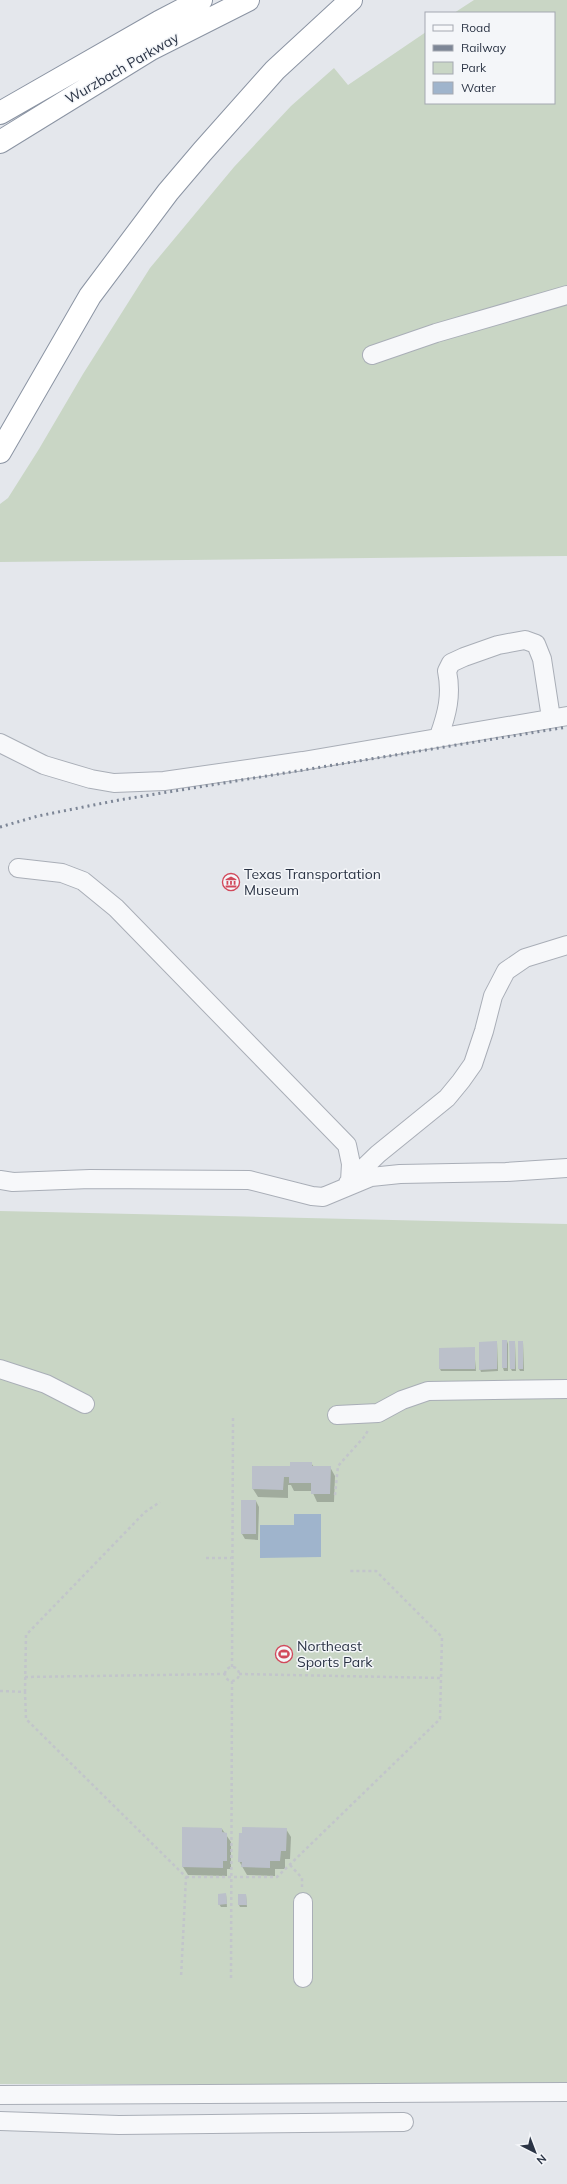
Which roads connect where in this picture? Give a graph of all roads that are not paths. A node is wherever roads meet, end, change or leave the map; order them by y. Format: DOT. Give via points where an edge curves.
graph roads {
  1 [pos="201,0"];
  2 [pos="248,0"];
  3 [pos="352,0"];
  4 [pos="0,113"];
  5 [pos="0,142"];
  6 [pos="567,295"];
  7 [pos="372,355"];
  8 [pos="0,452"];
  9 [pos="559,717"];
  10 [pos="439,736"];
  11 [pos="0,743"];
  12 [pos="18,868"];
  13 [pos="567,944"];
  14 [pos="567,1168"];
  15 [pos="0,1180"];
  16 [pos="346,1185"];
  17 [pos="0,1368"];
  18 [pos="567,1389"];
  19 [pos="86,1404"];
  20 [pos="337,1415"];
  21 [pos="303,1902"];
  22 [pos="303,1978"];
  23 [pos="567,2092"];
  24 [pos="0,2095"];
  25 [pos="0,2121"];
  26 [pos="404,2122"];
  1 -- 4 [label="highway, Wurzbach Parkway"];
  2 -- 5 [label="highway, Wurzbach Parkway" via="151,49"];
  3 -- 8 [label="highway" via="275,70 168,192 90,296"];
  6 -- 7 [label="street" via="436,333"];
  9 -- 10 [label="street"];
  9 -- 10 [label="street" via="536,644 526,640 498,645 451,663 447,671 449,706"];
  10 -- 11 [label="street" via="303,761 164,781 114,784 91,780 44,765"];
  12 -- 16 [label="street" via="62,873 83,881 116,908 347,1145 351,1164"];
  13 -- 16 [label="street" via="525,958 506,971 493,996 472,1064 462,1081 447,1098 378,1154"];
  14 -- 16 [label="street" via="400,1174 371,1177"];
  15 -- 16 [label="street" via="249,1180 323,1197"];
  17 -- 19 [label="street" via="46,1384"];
  18 -- 20 [label="street" via="428,1391 402,1400 378,1413"];
  21 -- 22 [label="street"];
  23 -- 24 [label="street"];
  25 -- 26 [label="street" via="119,2125"];
}
